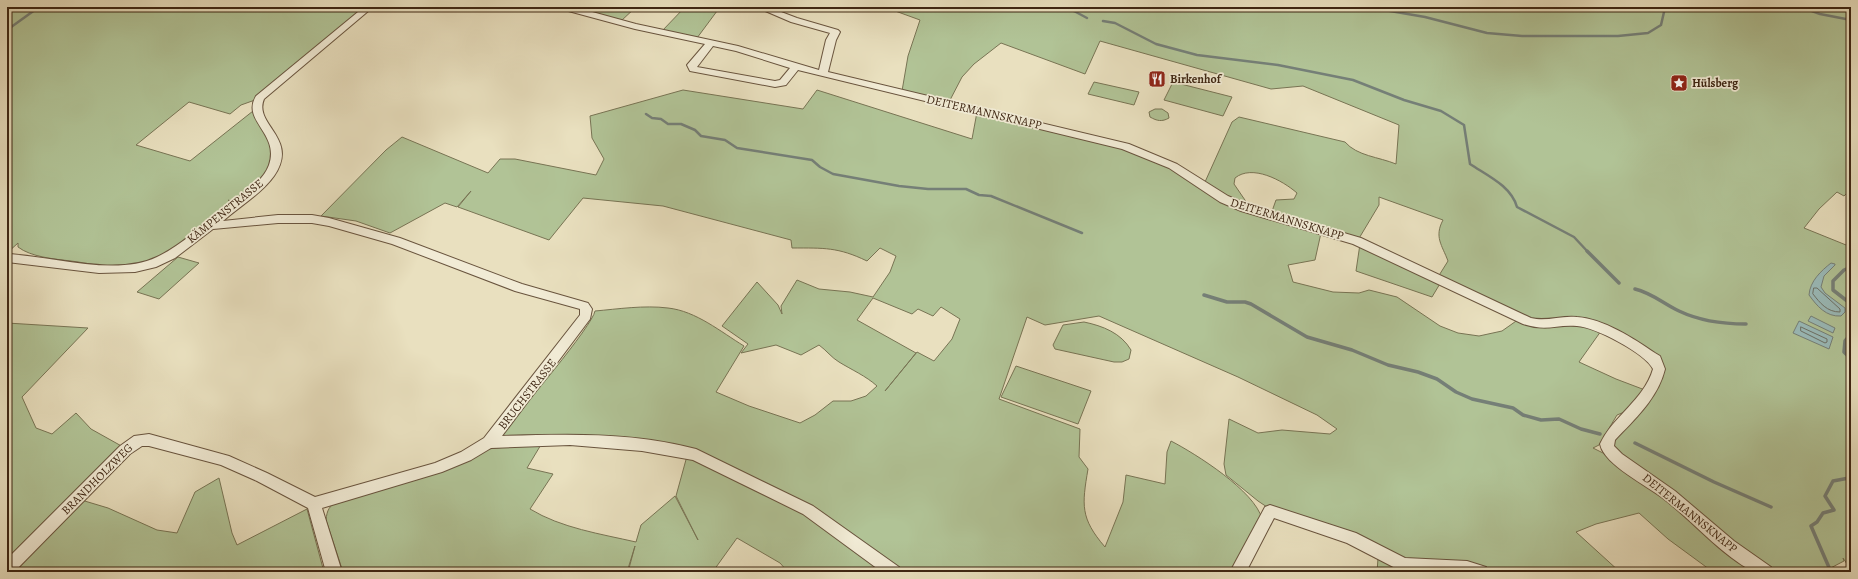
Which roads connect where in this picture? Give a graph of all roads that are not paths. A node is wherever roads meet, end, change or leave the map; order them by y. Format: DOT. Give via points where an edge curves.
graph roads {
  1 [pos="369,7"];
  2 [pos="564,7"];
  3 [pos="760,7"];
  4 [pos="711,43"];
  5 [pos="796,67"];
  6 [pos="823,73"];
  7 [pos="208,226"];
  8 [pos="7,258"];
  9 [pos="490,442"];
  10 [pos="314,504"];
  11 [pos="7,568"];
  12 [pos="334,572"];
  13 [pos="894,572"];
  14 [pos="1238,572"];
  15 [pos="1481,572"];
  16 [pos="1766,572"];
  1 -- 7 [label="street, KÄMPENSTRASSE" via="258,101 257,112 276,141 278,153 274,165 263,181"];
  2 -- 4 [label="street, DEITERMANNSKNAPP"];
  3 -- 6 [label="street" via="835,32"];
  4 -- 5 [label="street, DEITERMANNSKNAPP"];
  4 -- 5 [label="street" via="692,65 693,69 775,84 783,83"];
  5 -- 6 [label="street, DEITERMANNSKNAPP"];
  6 -- 16 [label="street, DEITERMANNSKNAPP" via="1125,146 1173,166 1200,186 1224,199 1245,208 1357,241 1527,320 1544,325 1577,321 1587,323 1639,348 1655,360 1658,373 1642,399 1610,437 1608,449 1622,462 1670,494 1729,546"];
  7 -- 8 [label="street, KÄMPENSTRASSE" via="160,261 133,268 102,268"];
  7 -- 9 [label="street, BRUCHSTRASSE" via="292,219 329,222 396,241 519,288 584,306 586,316 581,324"];
  9 -- 10 [label="street" via="437,468"];
  9 -- 13 [label="street, BRUCHSTRASSE" via="570,439 642,445 696,455 808,510"];
  10 -- 11 [label="street, BRANDHOLZWEG" via="224,460 149,440 139,440 125,450"];
  10 -- 12 [label="street"];
  14 -- 15 [label="street" via="1270,511 1350,538 1403,565 1467,568"];
}
